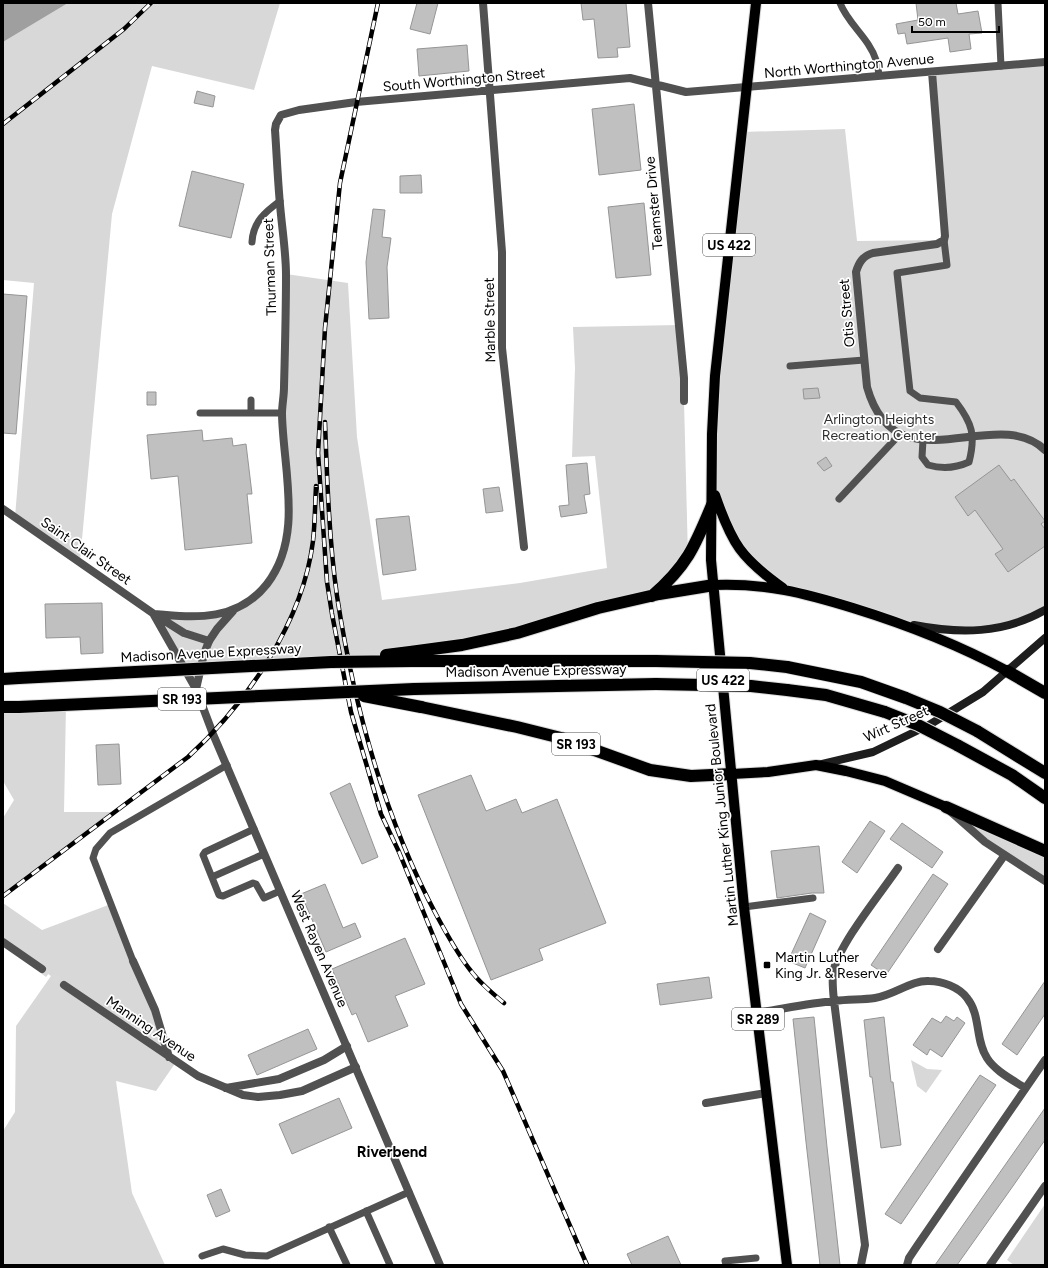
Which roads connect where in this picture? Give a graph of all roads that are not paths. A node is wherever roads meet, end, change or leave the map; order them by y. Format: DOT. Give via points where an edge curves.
graph roads {
  1 [pos="483,3"];
  2 [pos="648,3"];
  3 [pos="756,3"];
  4 [pos="840,3"];
  5 [pos="998,3"];
  6 [pos="1045,62"];
  7 [pos="1001,66"];
  8 [pos="932,72"];
  9 [pos="880,75"];
  10 [pos="656,85"];
  11 [pos="748,87"];
  12 [pos="491,91"];
  13 [pos="277,120"];
  14 [pos="280,201"];
  15 [pos="944,240"];
  16 [pos="252,242"];
  17 [pos="864,360"];
  18 [pos="790,366"];
  19 [pos="251,400"];
  20 [pos="684,401"];
  21 [pos="200,413"];
  22 [pos="251,413"];
  23 [pos="282,413"];
  24 [pos="900,433"];
  25 [pos="973,437"];
  26 [pos="923,440"];
  27 [pos="1045,450"];
  28 [pos="712,488"];
  29 [pos="839,499"];
  30 [pos="712,505"];
  31 [pos="3,509"];
  32 [pos="524,546"];
  33 [pos="714,585"];
  34 [pos="784,589"];
  35 [pos="651,596"];
  36 [pos="1045,610"];
  37 [pos="233,611"];
  38 [pos="154,614"];
  39 [pos="904,623"];
  40 [pos="1045,638"];
  41 [pos="209,641"];
  42 [pos="411,656"];
  43 [pos="1007,671"];
  44 [pos="3,679"];
  45 [pos="196,689"];
  46 [pos="346,692"];
  47 [pos="1045,692"];
  48 [pos="3,707"];
  49 [pos="226,765"];
  50 [pos="816,765"];
  51 [pos="1045,773"];
  52 [pos="732,774"];
  53 [pos="1045,798"];
  54 [pos="946,807"];
  55 [pos="254,830"];
  56 [pos="1045,851"];
  57 [pos="264,854"];
  58 [pos="1004,856"];
  59 [pos="898,868"];
  60 [pos="212,876"];
  61 [pos="1045,881"];
  62 [pos="280,891"];
  63 [pos="813,898"];
  64 [pos="744,907"];
  65 [pos="3,943"];
  66 [pos="938,949"];
  67 [pos="133,961"];
  68 [pos="42,969"];
  69 [pos="64,985"];
  70 [pos="834,1001"];
  71 [pos="757,1012"];
  72 [pos="347,1046"];
  73 [pos="170,1057"];
  74 [pos="1045,1060"];
  75 [pos="356,1067"];
  76 [pos="226,1088"];
  77 [pos="1025,1088"];
  78 [pos="766,1093"];
  79 [pos="706,1103"];
  80 [pos="1045,1186"];
  81 [pos="409,1192"];
  82 [pos="366,1211"];
  83 [pos="329,1228"];
  84 [pos="202,1256"];
  85 [pos="756,1258"];
  86 [pos="347,1265"];
  87 [pos="390,1265"];
  88 [pos="440,1265"];
  89 [pos="726,1265"];
  90 [pos="787,1265"];
  91 [pos="861,1265"];
  92 [pos="907,1265"];
  93 [pos="990,1265"];
  1 -- 12 [label="street, Marble Street"];
  2 -- 10 [label="street, Teamster Drive"];
  3 -- 11 [label="main road, Martin Luther King Junior Boulevard / US 422"];
  4 -- 9 [label="lane" via="876,59"];
  5 -- 7 [label="lane"];
  6 -- 7 [label="street, North Worthington Avenue"];
  7 -- 8 [label="street, North Worthington Avenue"];
  8 -- 9 [label="street, North Worthington Avenue"];
  8 -- 15 [label="street"];
  9 -- 11 [label="street, North Worthington Avenue"];
  10 -- 11 [label="street, North Worthington Avenue" via="686,92"];
  10 -- 12 [label="street, South Worthington Street" via="630,78"];
  10 -- 20 [label="street, Teamster Drive" via="684,378"];
  11 -- 28 [label="main road, Martin Luther King Junior Boulevard / US 422" via="715,376"];
  12 -- 13 [label="street, South Worthington Street" via="354,102 289,112"];
  12 -- 32 [label="street, Marble Street" via="502,252 502,348"];
  13 -- 14 [label="street, Thurman Street" via="275,130"];
  14 -- 16 [label="lane" via="261,217"];
  14 -- 23 [label="street, Thurman Street" via="286,274"];
  15 -- 17 [label="street, Otis Street" via="937,244 873,253 867,255 859,264 856,272"];
  15 -- 25 [label="lane" via="947,265 896,273 910,391 920,398 956,402 969,418"];
  17 -- 18 [label="lane"];
  17 -- 24 [label="street, Otis Street" via="871,402 883,420"];
  19 -- 22 [label="lane"];
  21 -- 22 [label="lane"];
  22 -- 23 [label="lane"];
  23 -- 37 [label="street" via="288,510 286,544 281,560 267,584"];
  24 -- 26 [label="street, Otis Street"];
  24 -- 29 [label="lane"];
  25 -- 26 [label="street, Otis Street"];
  25 -- 26 [label="lane" via="969,462 960,466 940,468 928,465 922,457"];
  25 -- 27 [label="street, Otis Street" via="1016,436"];
  28 -- 30 [label="main road, Martin Luther King Junior Boulevard / US 422"];
  28 -- 34 [label="main road, US 422" via="724,522 740,551 751,564"];
  30 -- 33 [label="main road, Martin Luther King Junior Boulevard / US 422" via="711,560"];
  30 -- 35 [label="highway" via="693,549 674,576"];
  31 -- 38 [label="street, Saint Clair Street"];
  33 -- 34 [label="main road" via="739,584"];
  33 -- 35 [label="highway"];
  33 -- 52 [label="main road, Martin Luther King Junior Boulevard / US 422"];
  34 -- 39 [label="main road, US 422"];
  35 -- 42 [label="highway" via="598,608 517,633"];
  36 -- 39 [label="main road" via="1010,625 986,631 955,632"];
  37 -- 38 [label="street" via="188,617"];
  37 -- 41 [label="street"];
  38 -- 41 [label="street, Saint Clair Street" via="184,633"];
  38 -- 45 [label="street, Saint Clair Street"];
  39 -- 43 [label="main road, US 422" via="961,647"];
  40 -- 43 [label="main road, Wirt Street"];
  41 -- 45 [label="street"];
  42 -- 44 [label="highway, Madison Avenue Expressway / SR 193, bridge"];
  42 -- 51 [label="highway, Madison Avenue Expressway, bridge" via="750,663 787,667 861,682 906,698 977,731"];
  43 -- 47 [label="highway, US 422"];
  43 -- 50 [label="main road, Wirt Street" via="971,700 929,725 873,752"];
  45 -- 49 [label="street, West Rayen Avenue"];
  46 -- 48 [label="highway, Madison Avenue Expressway / SR 193, bridge"];
  46 -- 52 [label="highway, SR 193, bridge" via="561,738 650,770 691,776"];
  46 -- 53 [label="highway, Madison Avenue Expressway, bridge" via="656,684 751,686 826,695 885,712 918,725 1012,775"];
  49 -- 55 [label="street, West Rayen Avenue"];
  49 -- 67 [label="lane" via="110,833 96,849 93,858"];
  50 -- 52 [label="main road, Wirt Street"];
  50 -- 54 [label="main road" via="885,781"];
  52 -- 64 [label="main road, Martin Luther King Junior Boulevard / SR 289"];
  54 -- 56 [label="highway"];
  54 -- 58 [label="street" via="972,832"];
  55 -- 57 [label="street, West Rayen Avenue"];
  55 -- 60 [label="lane" via="204,852"];
  57 -- 60 [label="lane"];
  57 -- 62 [label="street, West Rayen Avenue"];
  58 -- 61 [label="street"];
  58 -- 66 [label="street"];
  59 -- 70 [label="street" via="838,957 833,972"];
  60 -- 62 [label="lane" via="219,895 223,896 254,883 264,898"];
  62 -- 72 [label="street, West Rayen Avenue"];
  63 -- 64 [label="lane"];
  64 -- 71 [label="main road, Martin Luther King Junior Boulevard / SR 289"];
  65 -- 68 [label="street"];
  67 -- 73 [label="street" via="155,1010"];
  69 -- 73 [label="street, Manning Avenue"];
  70 -- 71 [label="street"];
  70 -- 77 [label="street" via="876,998 898,991 916,981 930,980 956,988 967,997 974,1011 987,1058"];
  70 -- 91 [label="street" via="865,1245"];
  71 -- 78 [label="main road, Martin Luther King Junior Boulevard / SR 289"];
  72 -- 75 [label="street, West Rayen Avenue"];
  72 -- 76 [label="street" via="324,1060 279,1079"];
  73 -- 76 [label="street, Manning Avenue" via="198,1076"];
  74 -- 77 [label="street"];
  75 -- 76 [label="street, Manning Avenue" via="302,1091 280,1095 258,1097 243,1095"];
  75 -- 81 [label="street, West Rayen Avenue"];
  77 -- 92 [label="street" via="911,1255"];
  78 -- 79 [label="street"];
  78 -- 90 [label="main road, Martin Luther King Junior Boulevard / SR 289"];
  80 -- 93 [label="street"];
  81 -- 82 [label="lane"];
  81 -- 88 [label="street, West Rayen Avenue"];
  82 -- 83 [label="lane"];
  82 -- 87 [label="lane"];
  83 -- 84 [label="lane" via="266,1256 245,1255 223,1249"];
  83 -- 86 [label="lane"];
  85 -- 89 [label="lane" via="725,1260"];
}
